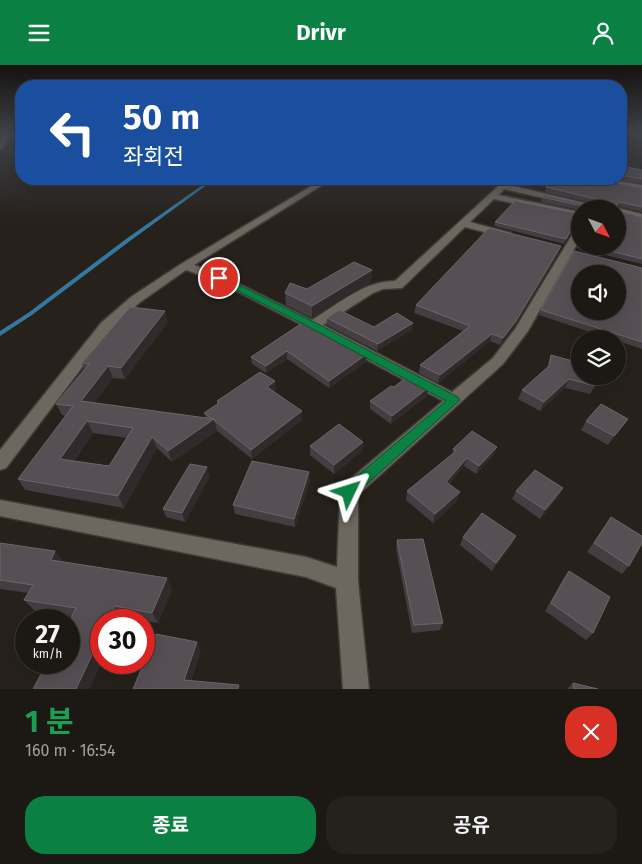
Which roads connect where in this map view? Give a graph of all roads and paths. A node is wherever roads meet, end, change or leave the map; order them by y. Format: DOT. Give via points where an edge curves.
graph roads {
  1 [pos="318,185"];
  2 [pos="504,185"];
  3 [pos="518,185"];
  4 [pos="626,185"];
  5 [pos="642,188"];
  6 [pos="493,196"];
  7 [pos="573,200"];
  8 [pos="571,213"];
  9 [pos="626,213"];
  10 [pos="642,217"];
  11 [pos="464,223"];
  12 [pos="521,238"];
  13 [pos="571,245"];
  14 [pos="185,266"];
  15 [pos="313,325"];
  16 [pos="454,400"];
  17 [pos="0,463"];
  18 [pos="0,508"];
  19 [pos="347,581"];
  20 [pos="356,689"];
  1 -- 14 [label="street"];
  2 -- 6 [label="street"];
  3 -- 7 [label="street"];
  4 -- 5 [label="street"];
  6 -- 8 [label="street"];
  6 -- 11 [label="street"];
  9 -- 10 [label="street"];
  11 -- 12 [label="street"];
  11 -- 15 [label="street" via="398,285 381,285 369,290"];
  13 -- 16 [label="street" via="521,331 498,361"];
  14 -- 15 [label="street" via="219,278"];
  14 -- 17 [label="street" via="135,300 106,326"];
  15 -- 16 [label="street"];
  16 -- 19 [label="street" via="349,492"];
  18 -- 19 [label="street" via="306,567"];
  19 -- 20 [label="street"];
}
